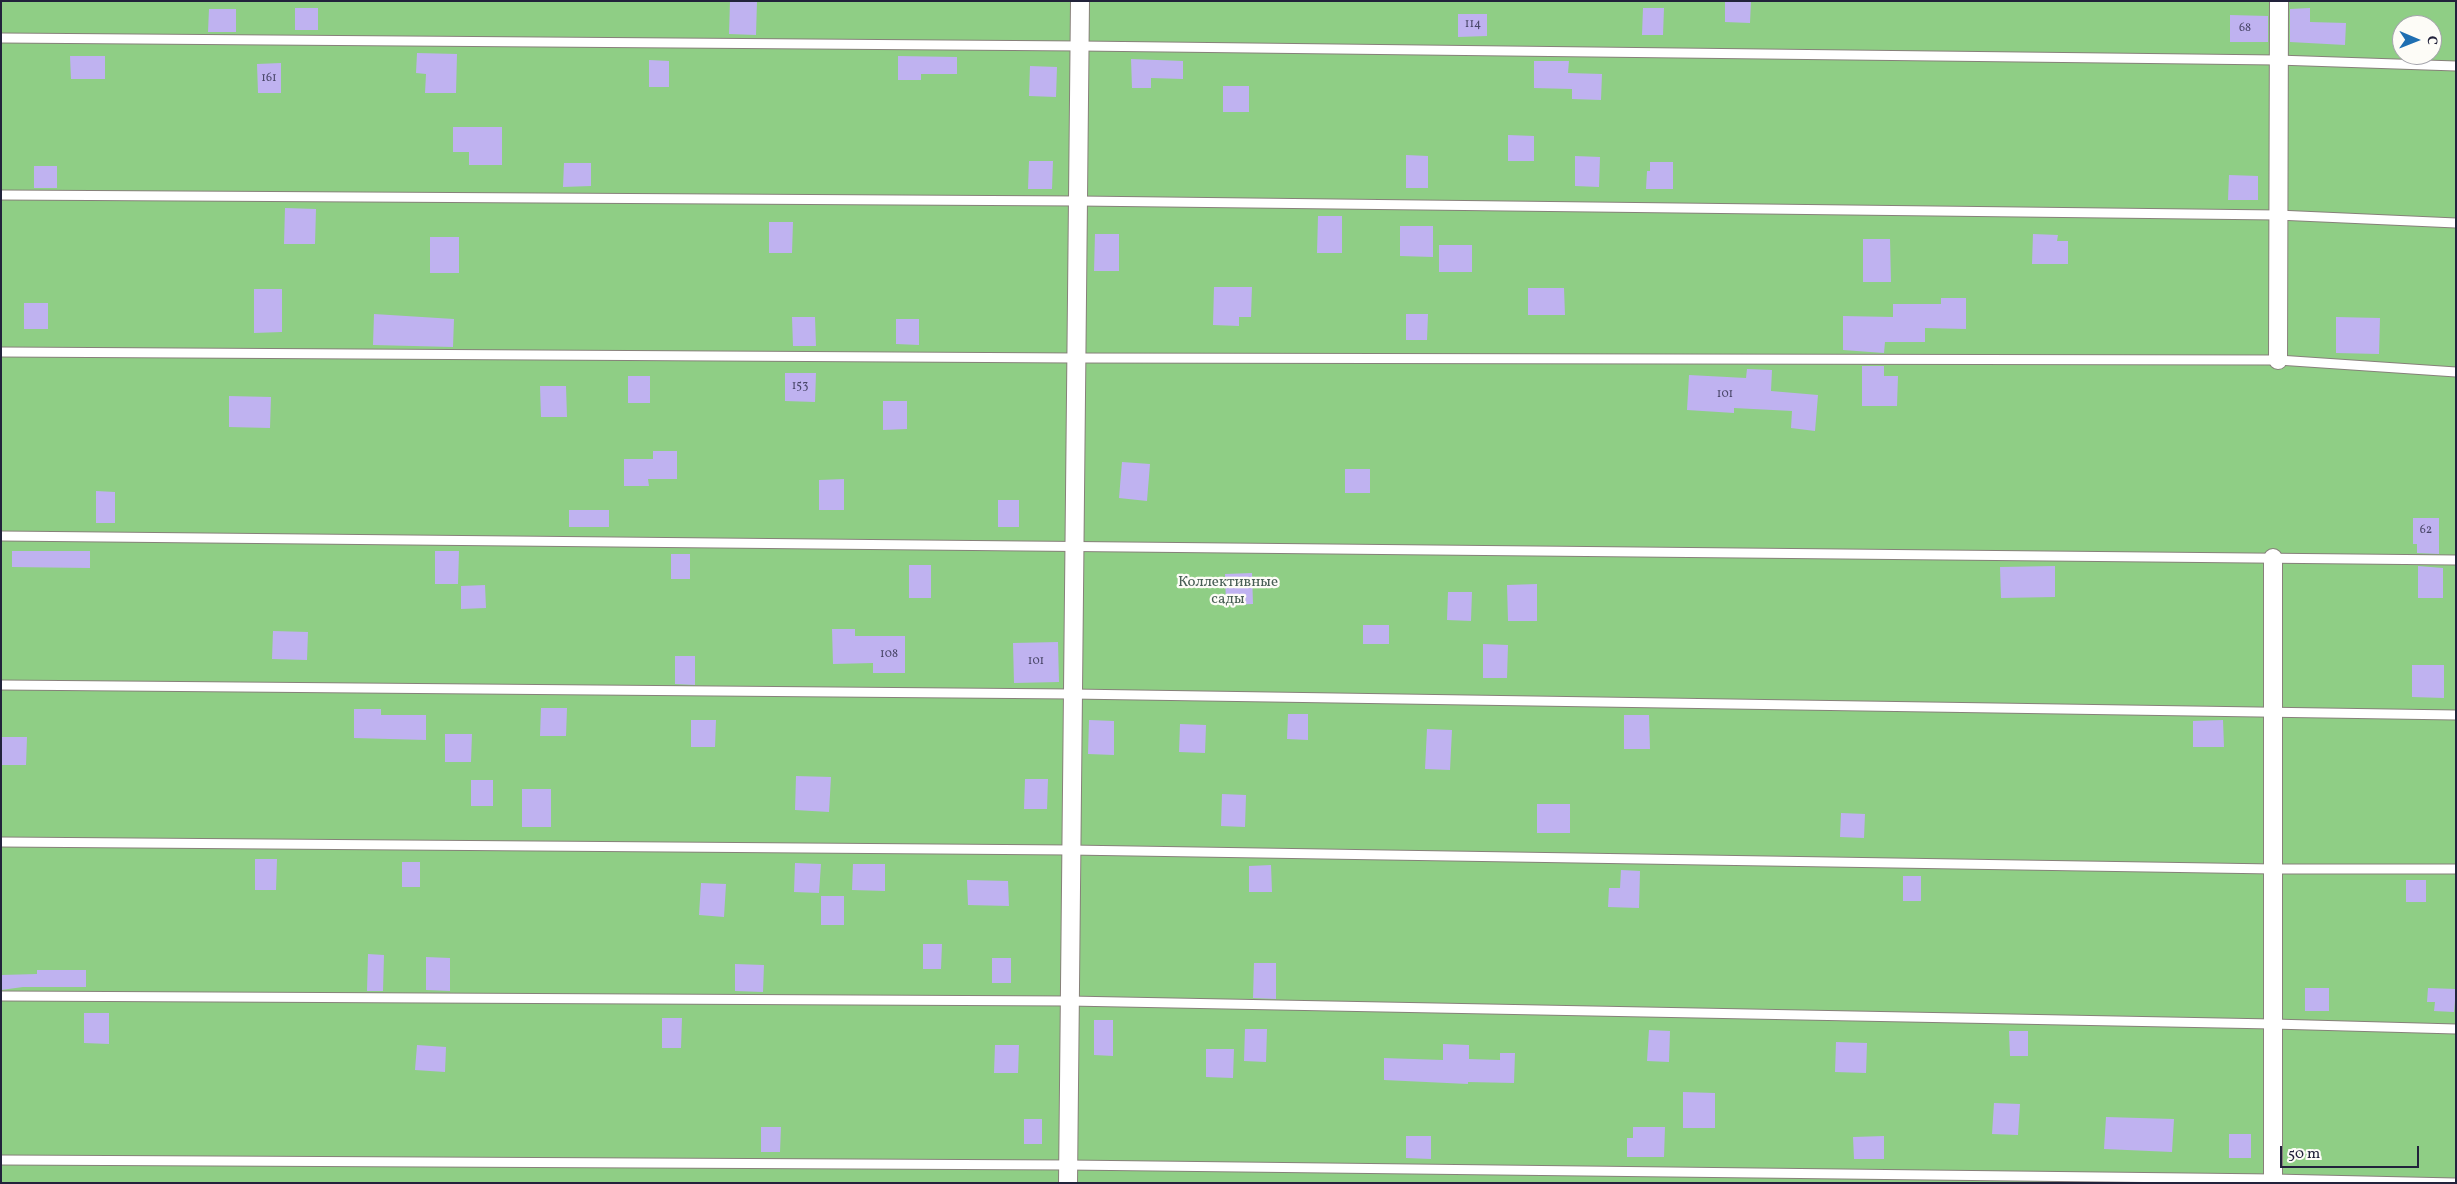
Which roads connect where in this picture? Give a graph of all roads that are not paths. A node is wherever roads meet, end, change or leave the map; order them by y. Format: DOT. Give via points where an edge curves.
graph roads {
  1 [pos="1080,1"];
  2 [pos="2279,1"];
  3 [pos="1,38"];
  4 [pos="1080,46"];
  5 [pos="2278,60"];
  6 [pos="2456,66"];
  7 [pos="1,195"];
  8 [pos="1078,201"];
  9 [pos="2277,215"];
  10 [pos="2456,223"];
  11 [pos="1,352"];
  12 [pos="1076,358"];
  13 [pos="2278,360"];
  14 [pos="2456,372"];
  15 [pos="1,536"];
  16 [pos="1075,548"];
  17 [pos="2273,558"];
  18 [pos="2456,560"];
  19 [pos="1,685"];
  20 [pos="1072,694"];
  21 [pos="2274,712"];
  22 [pos="2456,715"];
  23 [pos="1,842"];
  24 [pos="1070,850"];
  25 [pos="2274,869"];
  26 [pos="2456,869"];
  27 [pos="1,996"];
  28 [pos="1069,1001"];
  29 [pos="2273,1024"];
  30 [pos="2456,1029"];
  31 [pos="1,1160"];
  32 [pos="1068,1165"];
  33 [pos="2273,1181"];
  34 [pos="1068,1183"];
  35 [pos="2455,1183"];
  1 -- 4 [label="street"];
  2 -- 5 [label="street"];
  3 -- 4 [label="lane"];
  4 -- 5 [label="lane"];
  4 -- 8 [label="street"];
  5 -- 6 [label="lane"];
  5 -- 9 [label="street"];
  7 -- 8 [label="lane"];
  8 -- 9 [label="lane"];
  8 -- 12 [label="street"];
  9 -- 10 [label="lane"];
  9 -- 13 [label="street"];
  11 -- 12 [label="lane"];
  12 -- 13 [label="lane"];
  12 -- 16 [label="street"];
  13 -- 14 [label="lane"];
  15 -- 16 [label="lane"];
  16 -- 17 [label="lane"];
  16 -- 20 [label="street"];
  17 -- 18 [label="lane"];
  17 -- 21 [label="street"];
  19 -- 20 [label="lane"];
  20 -- 21 [label="lane"];
  20 -- 24 [label="street"];
  21 -- 22 [label="lane"];
  21 -- 25 [label="street"];
  23 -- 24 [label="lane"];
  24 -- 25 [label="lane"];
  24 -- 28 [label="street"];
  25 -- 26 [label="lane"];
  25 -- 29 [label="street"];
  27 -- 28 [label="lane"];
  28 -- 29 [label="lane"];
  28 -- 32 [label="street"];
  29 -- 30 [label="lane"];
  29 -- 33 [label="street"];
  31 -- 32 [label="lane"];
  32 -- 33 [label="lane"];
  32 -- 34 [label="street"];
  33 -- 35 [label="lane"];
}
